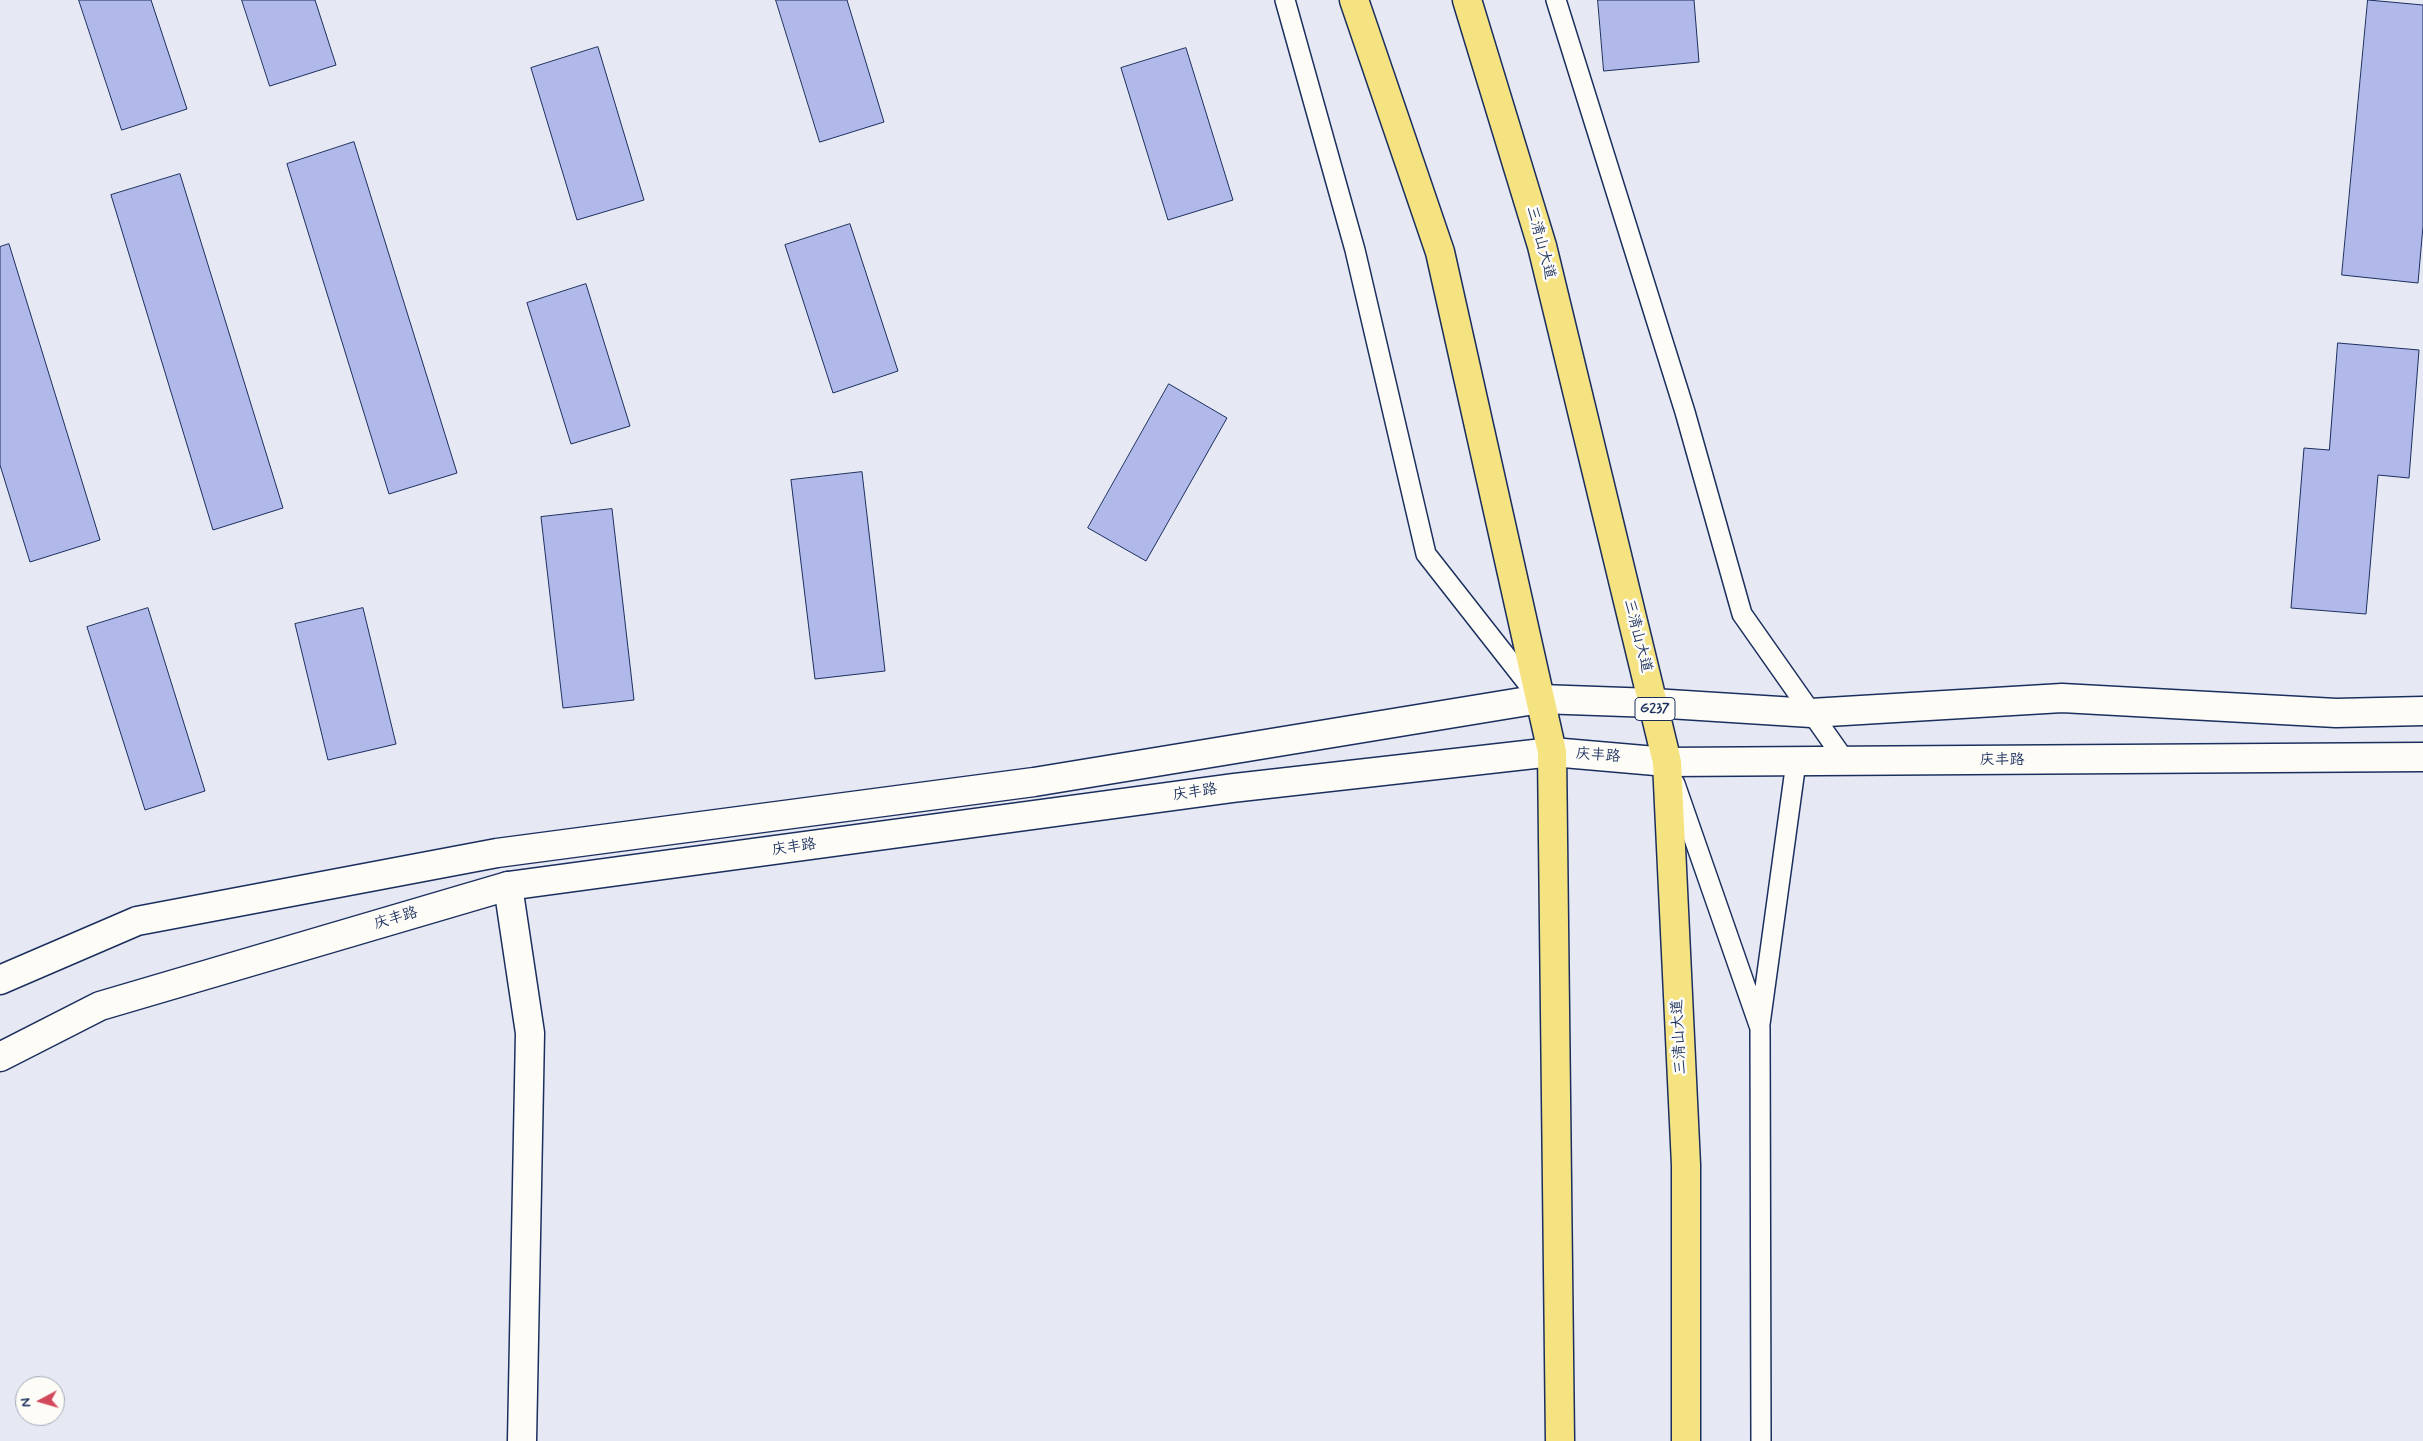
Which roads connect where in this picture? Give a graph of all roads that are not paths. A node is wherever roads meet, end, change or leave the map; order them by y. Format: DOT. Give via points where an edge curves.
graph roads {
  1 [pos="1285,0"];
  2 [pos="1354,0"];
  3 [pos="1467,0"];
  4 [pos="1556,0"];
  5 [pos="1540,699"];
  6 [pos="1653,703"];
  7 [pos="2423,710"];
  8 [pos="1811,713"];
  9 [pos="1552,752"];
  10 [pos="2423,757"];
  11 [pos="1667,762"];
  12 [pos="1796,762"];
  13 [pos="1846,762"];
  14 [pos="508,886"];
  15 [pos="0,980"];
  16 [pos="1760,1028"];
  17 [pos="0,1057"];
  18 [pos="522,1441"];
  19 [pos="1560,1441"];
  20 [pos="1686,1441"];
  21 [pos="1761,1441"];
  1 -- 5 [label="lane" via="1355,250 1426,554"];
  2 -- 5 [label="highway" via="1440,252"];
  3 -- 6 [label="highway, 三清山大道 / G237" via="1542,246"];
  4 -- 8 [label="lane" via="1685,412 1742,614"];
  5 -- 6 [label="main road"];
  5 -- 9 [label="highway"];
  5 -- 15 [label="main road" via="1034,782 497,853 137,921"];
  6 -- 8 [label="main road"];
  6 -- 11 [label="highway, 三清山大道 / G237"];
  7 -- 8 [label="main road" via="2336,713 2062,698"];
  8 -- 13 [label="lane"];
  9 -- 11 [label="main road, 庆丰路"];
  9 -- 14 [label="main road, 庆丰路" via="1224,790"];
  9 -- 19 [label="highway"];
  10 -- 13 [label="main road, 庆丰路"];
  11 -- 12 [label="main road, 庆丰路"];
  11 -- 16 [label="lane"];
  11 -- 20 [label="highway, 三清山大道 / G237" via="1686,1164"];
  12 -- 13 [label="main road, 庆丰路"];
  12 -- 16 [label="lane"];
  14 -- 17 [label="main road, 庆丰路" via="100,1006"];
  14 -- 18 [label="main road" via="530,1033"];
  16 -- 21 [label="lane"];
}
